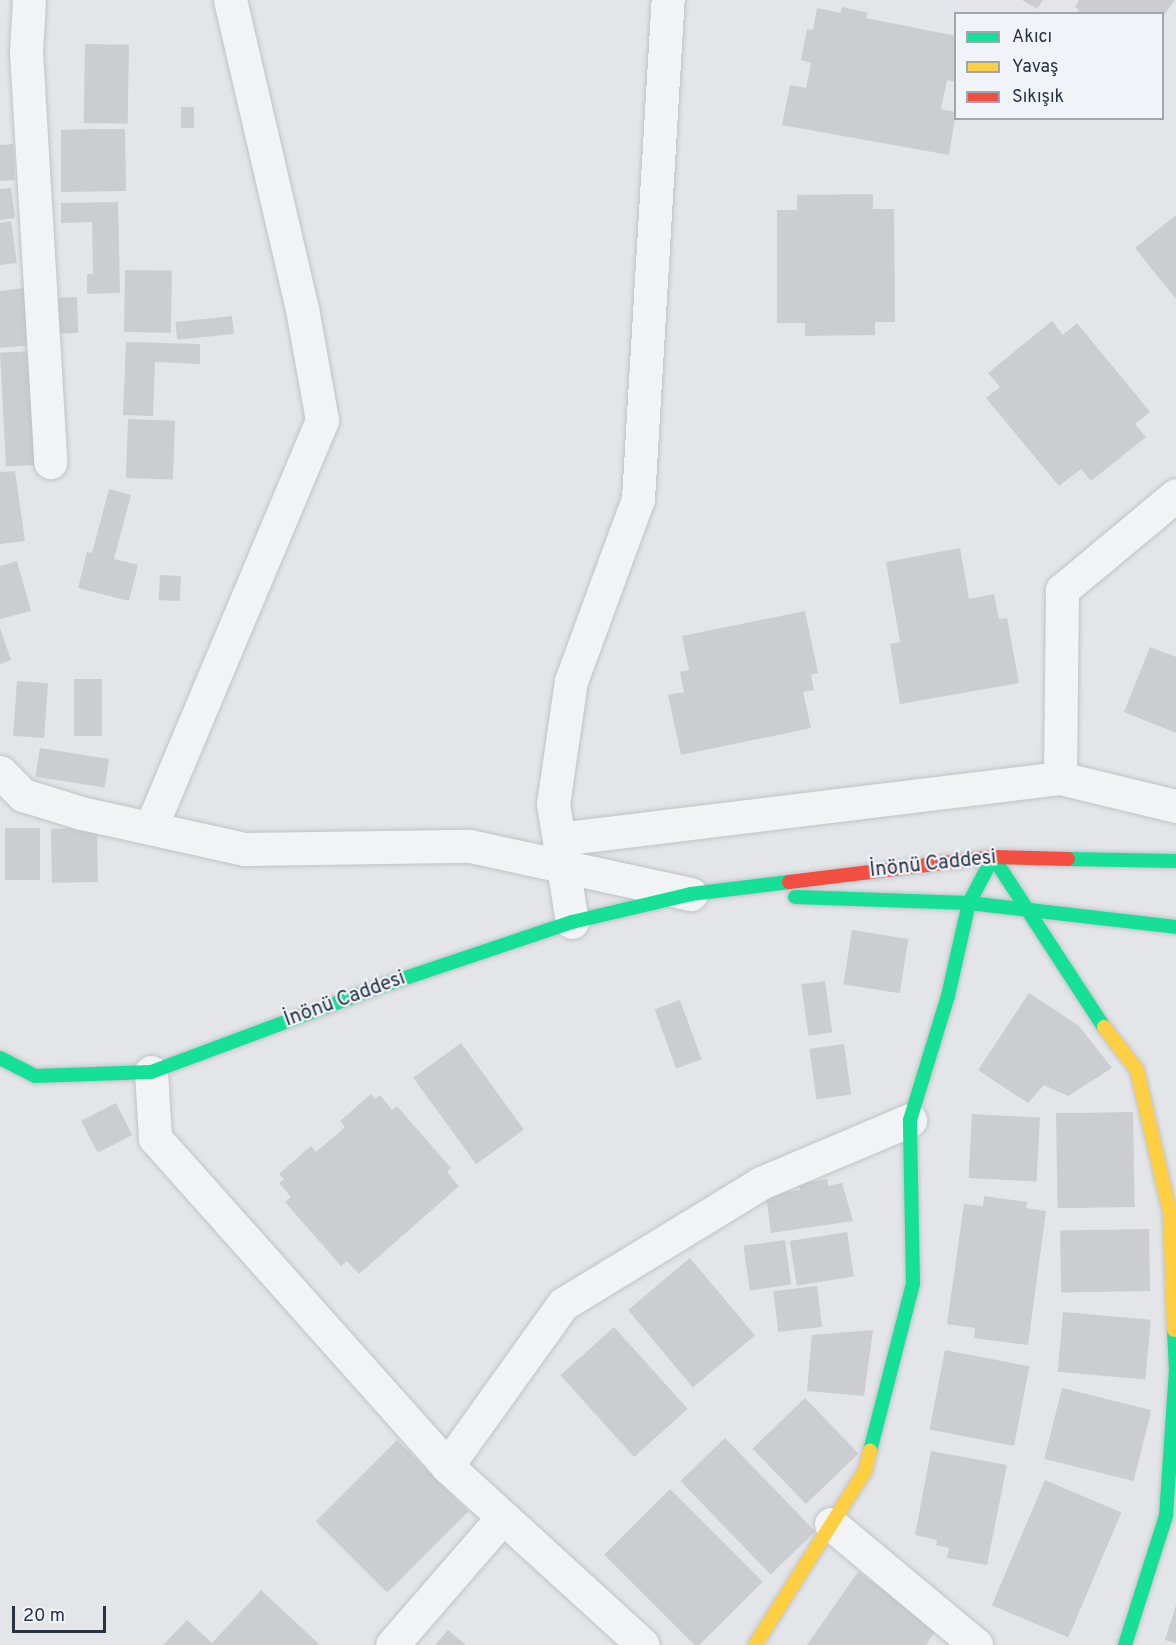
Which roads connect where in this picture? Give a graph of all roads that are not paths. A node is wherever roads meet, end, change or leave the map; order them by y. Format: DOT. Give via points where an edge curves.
graph roads {
  1 [pos="29,0"];
  2 [pos="230,0"];
  3 [pos="668,0"];
  4 [pos="13,53"];
  5 [pos="50,462"];
  6 [pos="1176,495"];
  7 [pos="0,772"];
  8 [pos="1060,778"];
  9 [pos="1176,806"];
  10 [pos="151,827"];
  11 [pos="561,852"];
  12 [pos="993,857"];
  13 [pos="1176,861"];
  14 [pos="691,894"];
  15 [pos="969,903"];
  16 [pos="1030,910"];
  17 [pos="572,922"];
  18 [pos="1176,927"];
  19 [pos="0,1058"];
  20 [pos="151,1072"];
  21 [pos="910,1120"];
  22 [pos="447,1466"];
  23 [pos="503,1517"];
  24 [pos="1171,1519"];
  25 [pos="831,1524"];
  26 [pos="392,1645"];
  27 [pos="644,1645"];
  28 [pos="754,1645"];
  29 [pos="976,1645"];
  30 [pos="1125,1645"];
  1 -- 4 [label="street"];
  2 -- 10 [label="street" via="302,309 322,420"];
  3 -- 11 [label="street" via="638,499 571,681 553,804"];
  4 -- 5 [label="street"];
  6 -- 8 [label="street" via="1062,590"];
  7 -- 10 [label="street" via="23,795 81,813"];
  8 -- 9 [label="street"];
  8 -- 11 [label="street"];
  10 -- 11 [label="street" via="245,849 470,846"];
  11 -- 14 [label="street"];
  11 -- 17 [label="street"];
  12 -- 13 [label="main road, İnönü Caddesi"];
  12 -- 14 [label="main road, İnönü Caddesi"];
  12 -- 15 [label="main road"];
  12 -- 16 [label="main road"];
  14 -- 15 [label="main road, İnönü Caddesi"];
  14 -- 17 [label="main road, İnönü Caddesi"];
  15 -- 16 [label="main road, İnönü Caddesi"];
  15 -- 21 [label="main road" via="948,996"];
  16 -- 18 [label="main road, İnönü Caddesi"];
  16 -- 24 [label="main road" via="1083,998 1137,1070 1170,1213 1176,1371"];
  17 -- 20 [label="main road, İnönü Caddesi" via="382,986"];
  19 -- 20 [label="main road, İnönü Caddesi" via="35,1076"];
  20 -- 22 [label="street" via="155,1138"];
  21 -- 22 [label="street" via="761,1183 563,1304"];
  21 -- 25 [label="main road" via="913,1283 865,1471"];
  22 -- 23 [label="street"];
  23 -- 26 [label="street"];
  23 -- 27 [label="street"];
  24 -- 30 [label="main road"];
  25 -- 28 [label="main road"];
  25 -- 29 [label="street"];
}
